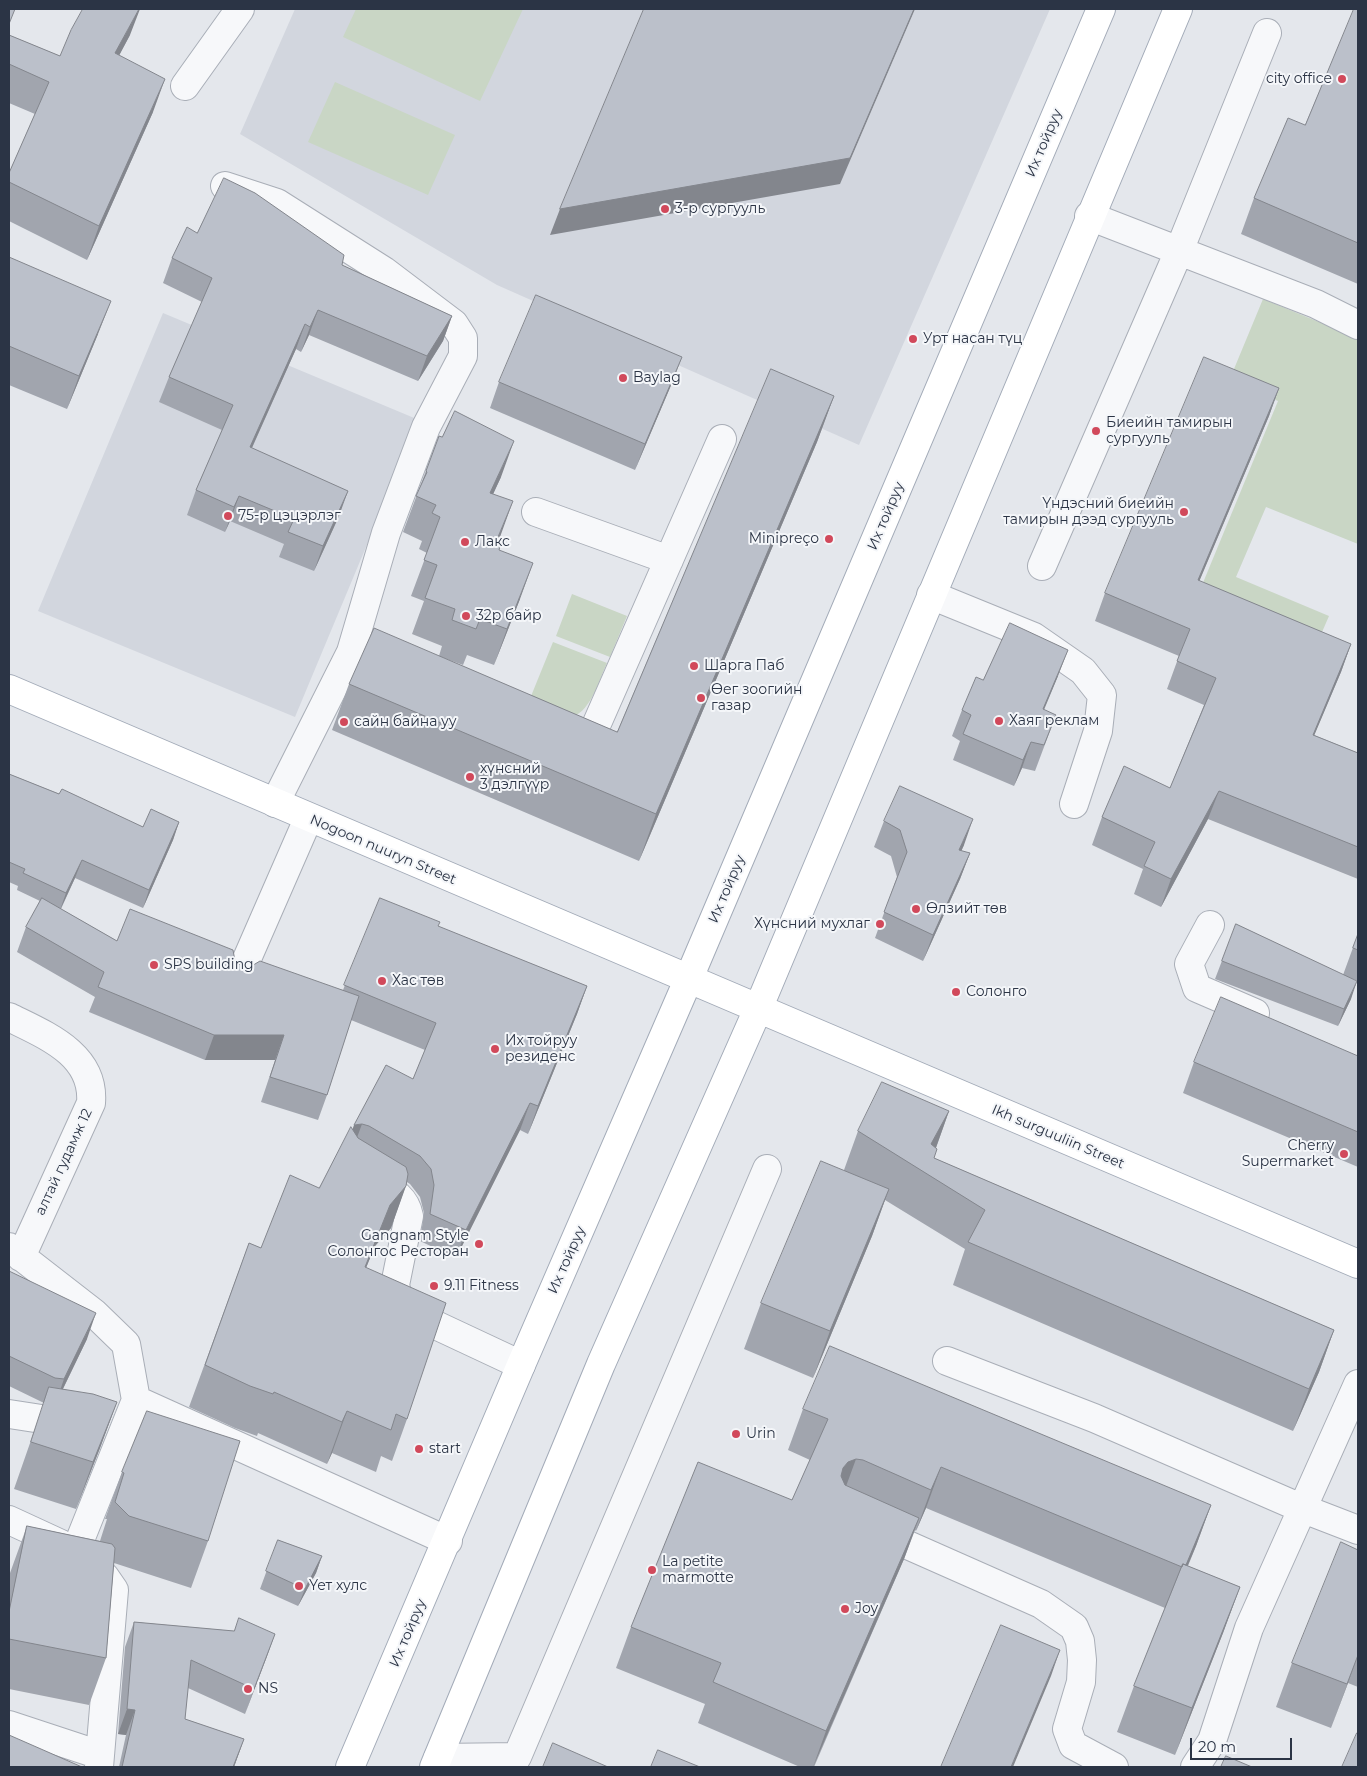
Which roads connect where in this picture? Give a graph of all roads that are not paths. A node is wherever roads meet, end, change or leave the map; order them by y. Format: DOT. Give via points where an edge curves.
graph roads {
  1 [pos="240,9"];
  2 [pos="1101,9"];
  3 [pos="1178,9"];
  4 [pos="1267,33"];
  5 [pos="186,86"];
  6 [pos="222,185"];
  7 [pos="1089,216"];
  8 [pos="1179,251"];
  9 [pos="1358,325"];
  10 [pos="722,439"];
  11 [pos="536,512"];
  12 [pos="669,560"];
  13 [pos="1042,566"];
  14 [pos="931,595"];
  15 [pos="351,652"];
  16 [pos="424,681"];
  17 [pos="9,690"];
  18 [pos="551,732"];
  19 [pos="275,803"];
  20 [pos="1074,804"];
  21 [pos="308,818"];
  22 [pos="1210,925"];
  23 [pos="239,977"];
  24 [pos="689,978"];
  25 [pos="758,1009"];
  26 [pos="9,1017"];
  27 [pos="1278,1022"];
  28 [pos="351,1167"];
  29 [pos="767,1169"];
  30 [pos="15,1252"];
  31 [pos="1358,1264"];
  32 [pos="947,1361"];
  33 [pos="521,1365"];
  34 [pos="1358,1384"];
  35 [pos="136,1400"];
  36 [pos="9,1414"];
  37 [pos="123,1432"];
  38 [pos="1301,1508"];
  39 [pos="9,1520"];
  40 [pos="851,1520"];
  41 [pos="1358,1530"];
  42 [pos="448,1541"];
  43 [pos="76,1550"];
  44 [pos="9,1725"];
  45 [pos="100,1761"];
  46 [pos="436,1762"];
  47 [pos="515,1762"];
  48 [pos="350,1767"];
  49 [pos="1114,1767"];
  50 [pos="1195,1767"];
  1 -- 5 [label="street"];
  2 -- 24 [label="main road, Их тойруу"];
  3 -- 7 [label="main road"];
  4 -- 8 [label="street"];
  6 -- 15 [label="street" via="277,203 384,271 454,324 463,338 463,356 426,427 386,533"];
  7 -- 8 [label="street"];
  7 -- 14 [label="main road"];
  8 -- 9 [label="street" via="1316,304"];
  8 -- 13 [label="street"];
  10 -- 12 [label="street"];
  11 -- 12 [label="street"];
  12 -- 18 [label="street" via="587,746"];
  14 -- 20 [label="street" via="1034,638 1082,671 1102,695 1098,731"];
  14 -- 25 [label="main road"];
  15 -- 16 [label="street"];
  15 -- 19 [label="street"];
  17 -- 19 [label="main road, Nogoon nuuryn Street"];
  19 -- 21 [label="main road, Nogoon nuuryn Street"];
  21 -- 23 [label="street"];
  21 -- 24 [label="main road, Nogoon nuuryn Street"];
  22 -- 27 [label="street" via="1189,964 1197,988"];
  24 -- 25 [label="main road, Nogoon nuuryn Street"];
  24 -- 33 [label="main road, Их тойруу"];
  25 -- 31 [label="main road, Ikh surguuliin Street"];
  25 -- 46 [label="main road" via="601,1364"];
  26 -- 30 [label="street, алтай гудамж 12" via="51,1038 72,1053 89,1079 92,1091 91,1103"];
  28 -- 33 [label="street" via="402,1198 407,1205 409,1216 396,1285 399,1302 410,1313"];
  29 -- 47 [label="street"];
  30 -- 35 [label="street" via="94,1313 126,1344"];
  32 -- 38 [label="street" via="1094,1418"];
  33 -- 42 [label="main road, Их тойруу"];
  34 -- 38 [label="street"];
  35 -- 37 [label="street"];
  35 -- 42 [label="street"];
  36 -- 37 [label="street"];
  37 -- 43 [label="street"];
  38 -- 41 [label="street"];
  38 -- 50 [label="street" via="1249,1628 1212,1741"];
  39 -- 43 [label="street"];
  40 -- 49 [label="street" via="1041,1604 1074,1628 1080,1641 1082,1674 1068,1729 1073,1745"];
  42 -- 48 [label="main road, Их тойруу"];
  43 -- 45 [label="street" via="114,1590"];
  44 -- 45 [label="street"];
  46 -- 47 [label="street"];
}
